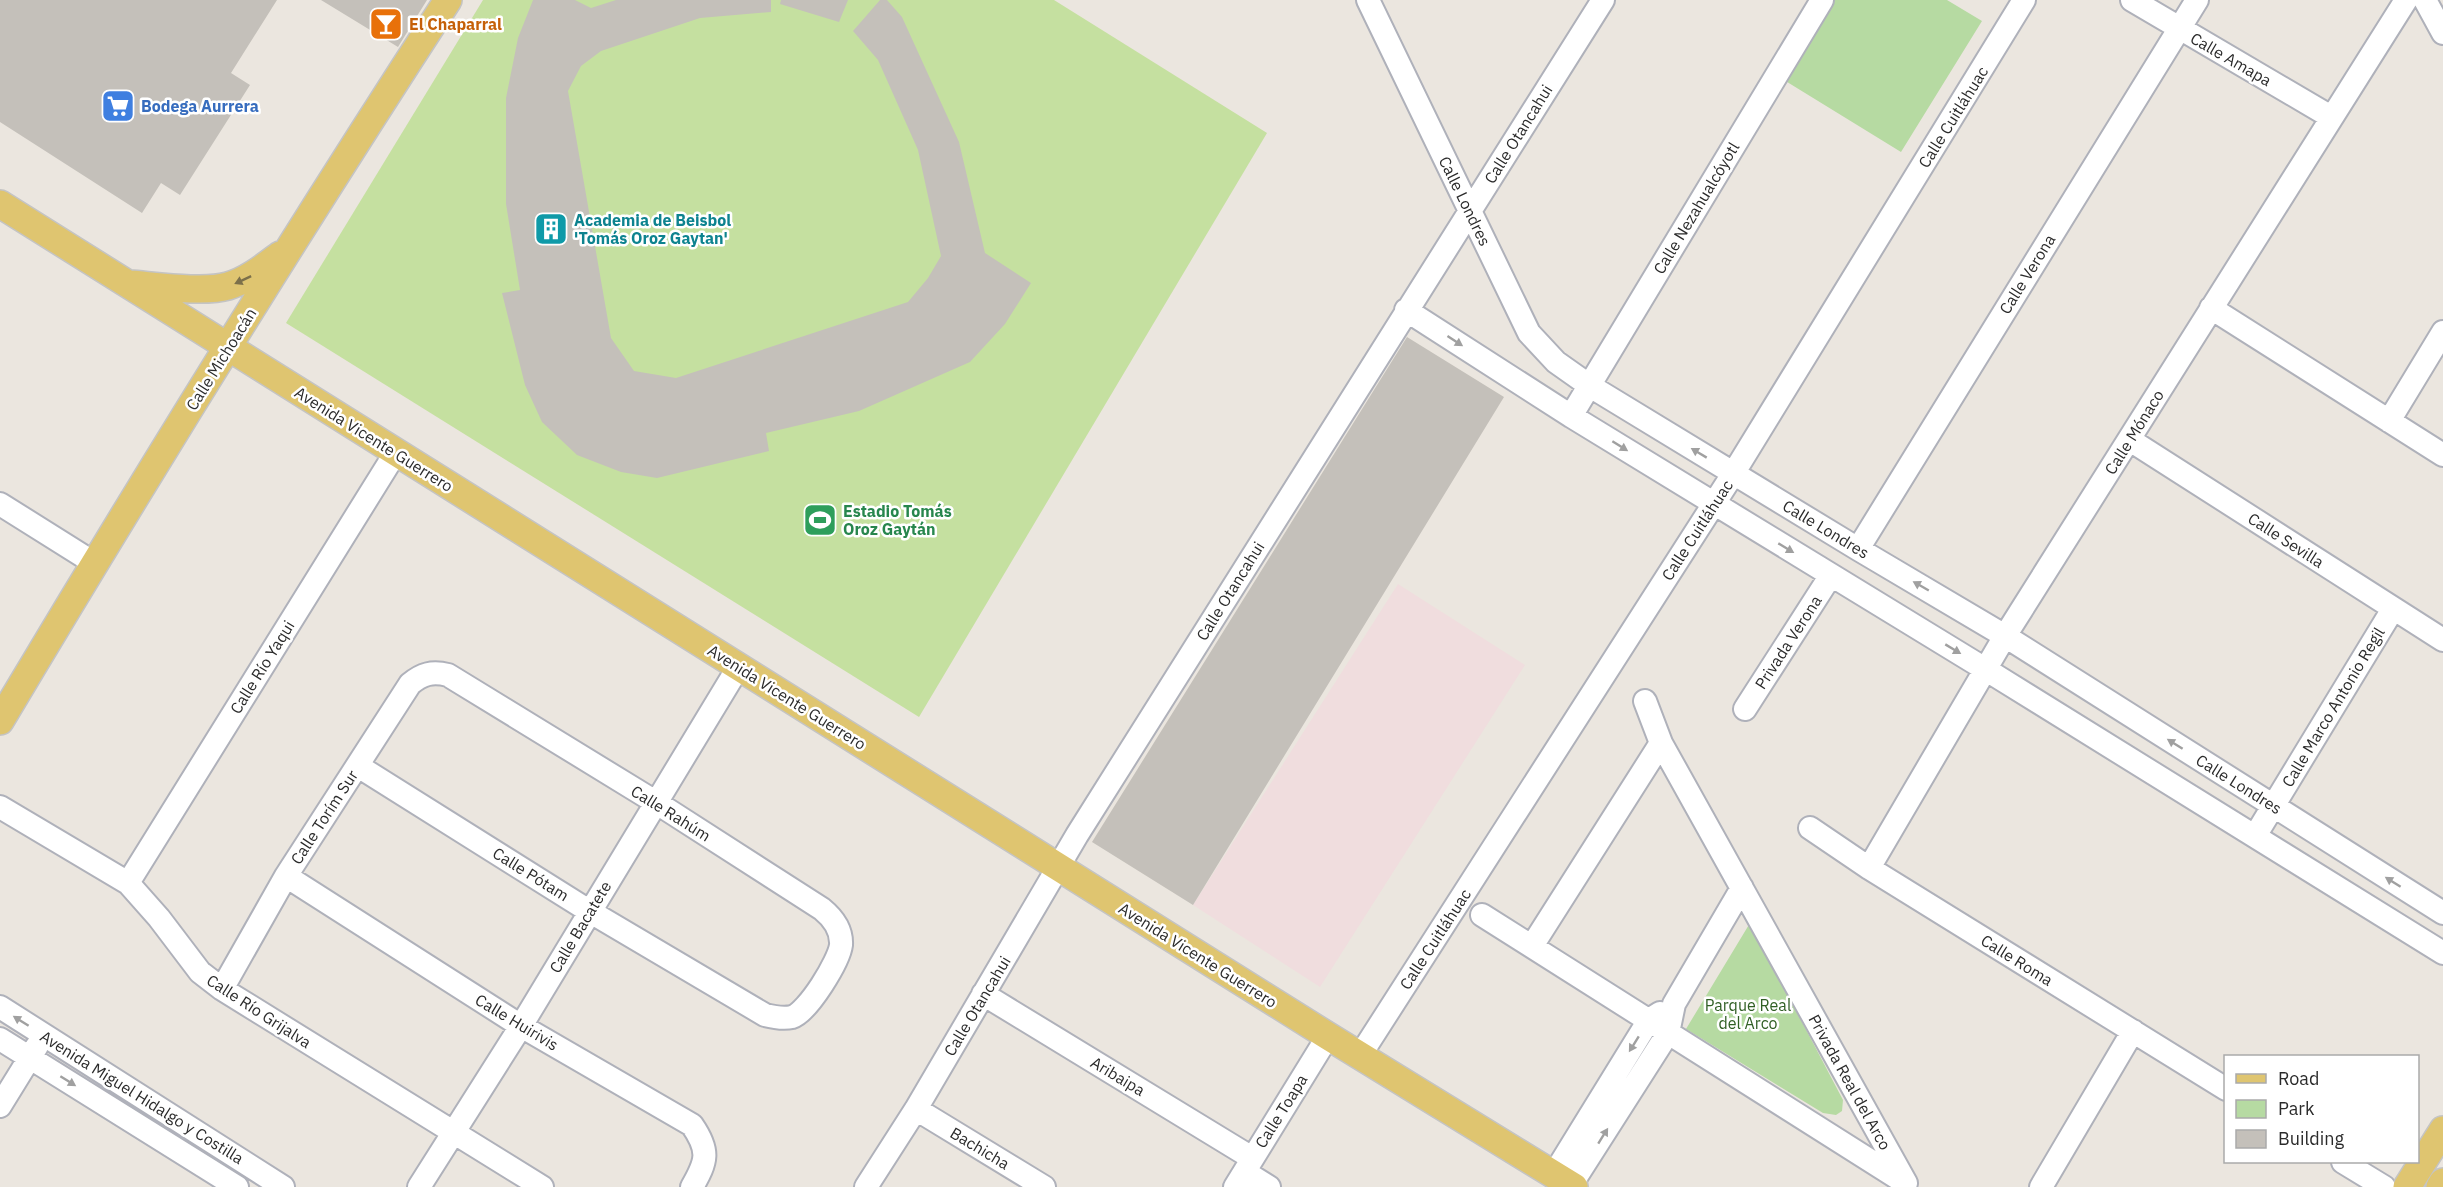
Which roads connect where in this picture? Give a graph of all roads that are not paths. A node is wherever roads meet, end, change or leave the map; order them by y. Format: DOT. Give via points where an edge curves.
graph roads {
  1 [pos="448,0"];
  2 [pos="1368,0"];
  3 [pos="1603,0"];
  4 [pos="1822,0"];
  5 [pos="2025,0"];
  6 [pos="2132,0"];
  7 [pos="2197,0"];
  8 [pos="2406,0"];
  9 [pos="2425,0"];
  10 [pos="2179,28"];
  11 [pos="2443,33"];
  12 [pos="2331,117"];
  13 [pos="0,204"];
  14 [pos="1470,211"];
  15 [pos="291,247"];
  16 [pos="130,284"];
  17 [pos="2211,308"];
  18 [pos="1406,309"];
  19 [pos="2443,332"];
  20 [pos="228,348"];
  21 [pos="1590,386"];
  22 [pos="1571,416"];
  23 [pos="2389,421"];
  24 [pos="2130,440"];
  25 [pos="396,452"];
  26 [pos="2443,455"];
  27 [pos="1733,474"];
  28 [pos="0,504"];
  29 [pos="1714,504"];
  30 [pos="1858,549"];
  31 [pos="94,563"];
  32 [pos="1831,575"];
  33 [pos="2393,609"];
  34 [pos="2005,636"];
  35 [pos="2443,640"];
  36 [pos="739,666"];
  37 [pos="1985,669"];
  38 [pos="448,675"];
  39 [pos="1645,701"];
  40 [pos="1745,709"];
  41 [pos="0,721"];
  42 [pos="1661,743"];
  43 [pos="358,766"];
  44 [pos="657,803"];
  45 [pos="2273,806"];
  46 [pos="0,807"];
  47 [pos="1810,828"];
  48 [pos="2254,836"];
  49 [pos="1058,867"];
  50 [pos="1869,868"];
  51 [pos="286,876"];
  52 [pos="128,883"];
  53 [pos="1742,888"];
  54 [pos="589,911"];
  55 [pos="2443,913"];
  56 [pos="1482,915"];
  57 [pos="1532,946"];
  58 [pos="2443,953"];
  59 [pos="824,982"];
  60 [pos="222,989"];
  61 [pos="984,994"];
  62 [pos="1674,1004"];
  63 [pos="0,1007"];
  64 [pos="1649,1020"];
  65 [pos="521,1026"];
  66 [pos="2133,1031"];
  67 [pos="1668,1033"];
  68 [pos="44,1035"];
  69 [pos="1328,1036"];
  70 [pos="0,1039"];
  71 [pos="1361,1054"];
  72 [pos="31,1058"];
  73 [pos="2224,1088"];
  74 [pos="0,1106"];
  75 [pos="916,1109"];
  76 [pos="2443,1130"];
  77 [pos="452,1132"];
  78 [pos="2346,1163"];
  79 [pos="1244,1172"];
  80 [pos="1567,1182"];
  81 [pos="2443,1182"];
  82 [pos="1909,1185"];
  83 [pos="237,1187"];
  84 [pos="283,1187"];
  85 [pos="419,1187"];
  86 [pos="542,1187"];
  87 [pos="692,1187"];
  88 [pos="866,1187"];
  89 [pos="1044,1187"];
  90 [pos="1269,1187"];
  91 [pos="2041,1187"];
  92 [pos="2384,1187"];
  93 [pos="2407,1187"];
  94 [pos="2440,1187"];
  1 -- 15 [label="main road, Calle Michoacán"];
  2 -- 14 [label="street, Calle Londres"];
  3 -- 14 [label="street, Calle Otancahui"];
  4 -- 21 [label="street, Calle Nezahualcóyotl"];
  5 -- 27 [label="street, Calle Cuitláhuac"];
  6 -- 10 [label="street, Calle Amapa"];
  7 -- 10 [label="street, Calle Verona"];
  8 -- 12 [label="street, Calle Mónaco"];
  9 -- 11 [label="street"];
  10 -- 12 [label="street, Calle Amapa"];
  10 -- 30 [label="street, Calle Verona"];
  12 -- 17 [label="street, Calle Mónaco"];
  13 -- 16 [label="main road, Avenida Vicente Guerrero"];
  14 -- 18 [label="street, Calle Otancahui"];
  14 -- 21 [label="street, Calle Londres" via="1529,333 1556,362"];
  15 -- 16 [label="main road, one-way" via="250,277 228,286"];
  15 -- 20 [label="main road, Calle Michoacán"];
  16 -- 20 [label="main road, Avenida Vicente Guerrero"];
  17 -- 23 [label="street"];
  17 -- 24 [label="street, Calle Mónaco"];
  18 -- 22 [label="street, one-way"];
  18 -- 49 [label="street, Calle Otancahui"];
  19 -- 23 [label="street"];
  20 -- 25 [label="main road, Avenida Vicente Guerrero"];
  20 -- 31 [label="main road, Calle Michoacán"];
  21 -- 22 [label="street, Calle Nezahualcóyotl"];
  27 -- 21 [label="street, Calle Londres, one-way"];
  22 -- 29 [label="street, one-way"];
  23 -- 26 [label="street"];
  24 -- 33 [label="street, Calle Sevilla"];
  24 -- 34 [label="street, Calle Mónaco"];
  25 -- 36 [label="main road, Avenida Vicente Guerrero"];
  25 -- 52 [label="street, Calle Río Yaqui"];
  27 -- 29 [label="street, Calle Cuitláhuac"];
  27 -- 30 [label="street, Calle Londres"];
  28 -- 31 [label="street"];
  29 -- 32 [label="street, one-way"];
  29 -- 71 [label="street, Calle Cuitláhuac"];
  34 -- 30 [label="street, Calle Londres, one-way"];
  31 -- 41 [label="main road, Calle Michoacán"];
  32 -- 37 [label="street, one-way"];
  32 -- 40 [label="street, Privada Verona"];
  33 -- 35 [label="street, Calle Sevilla"];
  33 -- 45 [label="street, Calle Marco Antonio Regil"];
  34 -- 37 [label="street, Calle Mónaco"];
  45 -- 34 [label="street, Calle Londres, one-way"];
  36 -- 44 [label="street, Calle Bacatete"];
  36 -- 49 [label="main road, Avenida Vicente Guerrero"];
  37 -- 48 [label="street"];
  37 -- 50 [label="street, Calle Mónaco"];
  38 -- 43 [label="street, Calle Torím Sur" via="426,674 410,684"];
  38 -- 44 [label="street, Calle Rahúm"];
  39 -- 42 [label="street, Privada Real del Arco"];
  42 -- 53 [label="street, Privada Real del Arco"];
  42 -- 57 [label="street"];
  43 -- 51 [label="street, Calle Torím Sur"];
  43 -- 54 [label="street, Calle Pótam"];
  44 -- 54 [label="street, Calle Bacatete"];
  44 -- 59 [label="street, Calle Rahúm" via="831,916 841,946"];
  45 -- 48 [label="street, Calle Marco Antonio Regil"];
  55 -- 45 [label="street, Calle Londres, one-way"];
  46 -- 52 [label="street, Calle Río Grijalva"];
  47 -- 50 [label="street, Calle Roma"];
  48 -- 58 [label="street"];
  49 -- 61 [label="street, Calle Otancahui"];
  49 -- 69 [label="main road, Avenida Vicente Guerrero"];
  50 -- 66 [label="street, Calle Roma"];
  51 -- 60 [label="street, Calle Torím Sur"];
  51 -- 65 [label="street, Calle Huirivis"];
  52 -- 60 [label="street, Calle Río Grijalva" via="200,972"];
  53 -- 62 [label="street"];
  53 -- 82 [label="street, Privada Real del Arco"];
  54 -- 59 [label="street, Calle Pótam" via="765,1015 793,1017"];
  54 -- 65 [label="street, Calle Bacatete"];
  56 -- 57 [label="street, Privada Real del Arco"];
  57 -- 64 [label="street, Privada Real del Arco"];
  60 -- 77 [label="street, Calle Río Grijalva"];
  61 -- 75 [label="street, Calle Otancahui"];
  61 -- 79 [label="street, Aribaipa"];
  62 -- 64 [label="street"];
  62 -- 67 [label="street"];
  68 -- 63 [label="street, Avenida Miguel Hidalgo y Costilla, one-way"];
  64 -- 67 [label="street, Privada Real del Arco"];
  64 -- 80 [label="street, one-way"];
  65 -- 77 [label="street, Calle Bacatete"];
  65 -- 87 [label="street, Calle Huirivis" via="692,1125 705,1147 705,1161"];
  66 -- 73 [label="street, Calle Roma"];
  66 -- 91 [label="street"];
  80 -- 67 [label="street, one-way"];
  67 -- 82 [label="street, Privada Real del Arco"];
  68 -- 72 [label="street"];
  68 -- 84 [label="street, Avenida Miguel Hidalgo y Costilla"];
  69 -- 71 [label="main road, Avenida Vicente Guerrero"];
  69 -- 79 [label="street, Calle Toapa"];
  70 -- 72 [label="street, Avenida Miguel Hidalgo y Costilla"];
  71 -- 80 [label="main road, Avenida Vicente Guerrero"];
  72 -- 74 [label="street"];
  72 -- 83 [label="street, Avenida Miguel Hidalgo y Costilla, one-way"];
  75 -- 88 [label="street, Calle Otancahui"];
  75 -- 89 [label="street, Bachicha"];
  76 -- 93 [label="main road"];
  77 -- 85 [label="street, Calle Bacatete"];
  77 -- 86 [label="street, Calle Río Grijalva"];
  78 -- 92 [label="street"];
  79 -- 90 [label="street, Aribaipa"];
  81 -- 94 [label="main road"];
}
